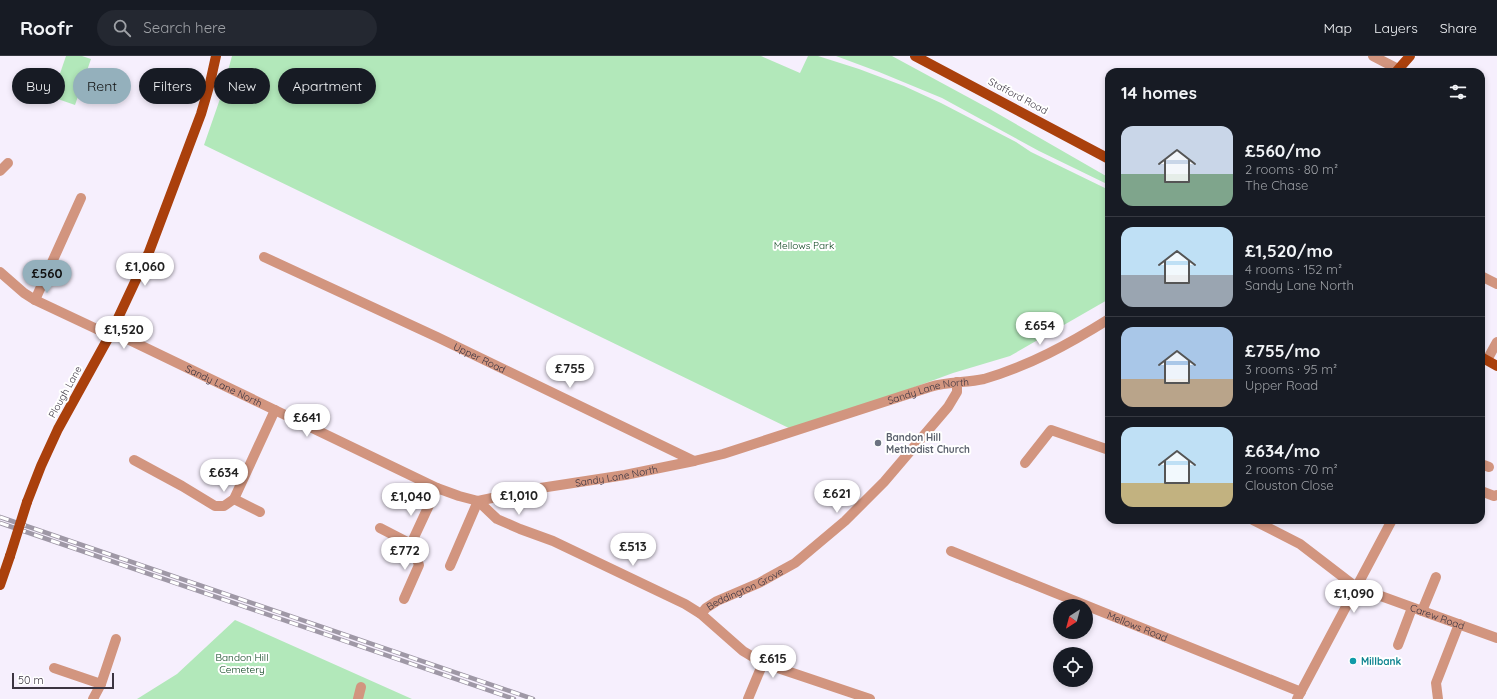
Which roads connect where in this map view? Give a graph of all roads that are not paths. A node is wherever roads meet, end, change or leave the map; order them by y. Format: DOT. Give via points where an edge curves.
graph roads {
  1 [pos="216,56"];
  2 [pos="915,56"];
  3 [pos="1373,56"];
  4 [pos="1410,56"];
  5 [pos="1392,68"];
  6 [pos="1400,68"];
  7 [pos="1105,156"];
  8 [pos="8,163"];
  9 [pos="0,171"];
  10 [pos="81,198"];
  11 [pos="264,257"];
  12 [pos="0,272"];
  13 [pos="1485,278"];
  14 [pos="1497,284"];
  15 [pos="35,300"];
  16 [pos="1105,321"];
  17 [pos="111,333"];
  18 [pos="1497,342"];
  19 [pos="1485,358"];
  20 [pos="1485,360"];
  21 [pos="1497,366"];
  22 [pos="957,382"];
  23 [pos="275,410"];
  24 [pos="1105,449"];
  25 [pos="134,460"];
  26 [pos="694,462"];
  27 [pos="1025,462"];
  28 [pos="437,488"];
  29 [pos="1485,493"];
  30 [pos="1497,494"];
  31 [pos="234,499"];
  32 [pos="478,501"];
  33 [pos="260,512"];
  34 [pos="1261,524"];
  35 [pos="1390,524"];
  36 [pos="380,528"];
  37 [pos="411,544"];
  38 [pos="951,551"];
  39 [pos="450,566"];
  40 [pos="1436,577"];
  41 [pos="0,585"];
  42 [pos="1356,587"];
  43 [pos="404,599"];
  44 [pos="1412,608"];
  45 [pos="1422,611"];
  46 [pos="701,614"];
  47 [pos="1459,624"];
  48 [pos="1497,638"];
  49 [pos="116,639"];
  50 [pos="1398,645"];
  51 [pos="763,663"];
  52 [pos="54,668"];
  53 [pos="101,684"];
  54 [pos="361,687"];
  55 [pos="1299,696"];
  56 [pos="93,699"];
  57 [pos="358,699"];
  58 [pos="748,699"];
  59 [pos="870,699"];
  60 [pos="1438,699"];
  1 -- 17 [label="main road, Plough Lane" via="201,114 177,180 149,252"];
  2 -- 7 [label="main road, Stafford Road"];
  3 -- 5 [label="street"];
  4 -- 6 [label="main road"];
  8 -- 9 [label="street"];
  10 -- 15 [label="street"];
  11 -- 26 [label="street, Upper Road" via="437,337"];
  12 -- 15 [label="street, Sandy Lane North"];
  13 -- 14 [label="street"];
  15 -- 17 [label="street, Sandy Lane North" via="103,332"];
  16 -- 22 [label="street, Sandy Lane North" via="1034,361 974,381"];
  17 -- 23 [label="street, Sandy Lane North"];
  17 -- 41 [label="main road, Plough Lane, bridge" via="58,429 28,502"];
  18 -- 19 [label="street"];
  20 -- 21 [label="main road"];
  22 -- 26 [label="street, Sandy Lane North" via="932,386"];
  22 -- 46 [label="street, Beddington Grove" via="957,392 948,407 884,482 845,521 795,563 759,583 717,601"];
  23 -- 28 [label="street, Sandy Lane North"];
  23 -- 31 [label="street"];
  24 -- 27 [label="street" via="1051,430"];
  25 -- 31 [label="street" via="215,506 224,506"];
  26 -- 32 [label="street, Sandy Lane North"];
  28 -- 32 [label="street, Sandy Lane North"];
  28 -- 37 [label="street"];
  29 -- 30 [label="street" via="1494,496"];
  31 -- 33 [label="street"];
  32 -- 39 [label="street"];
  32 -- 46 [label="street, Beddington Grove" via="498,519 553,542"];
  34 -- 42 [label="street, Carew Road" via="1300,544"];
  35 -- 42 [label="street"];
  36 -- 37 [label="street"];
  37 -- 43 [label="street" via="419,565"];
  38 -- 55 [label="street, Mellows Road"];
  40 -- 45 [label="street"];
  42 -- 44 [label="street, Carew Road"];
  42 -- 55 [label="street"];
  44 -- 45 [label="street, Carew Road"];
  44 -- 50 [label="street"];
  45 -- 47 [label="street, Carew Road"];
  46 -- 51 [label="street" via="743,651"];
  47 -- 48 [label="street, Carew Road"];
  47 -- 60 [label="street" via="1436,683"];
  49 -- 53 [label="street"];
  51 -- 58 [label="street"];
  51 -- 59 [label="street"];
  52 -- 53 [label="street"];
  53 -- 56 [label="street"];
  54 -- 57 [label="street"];
}
